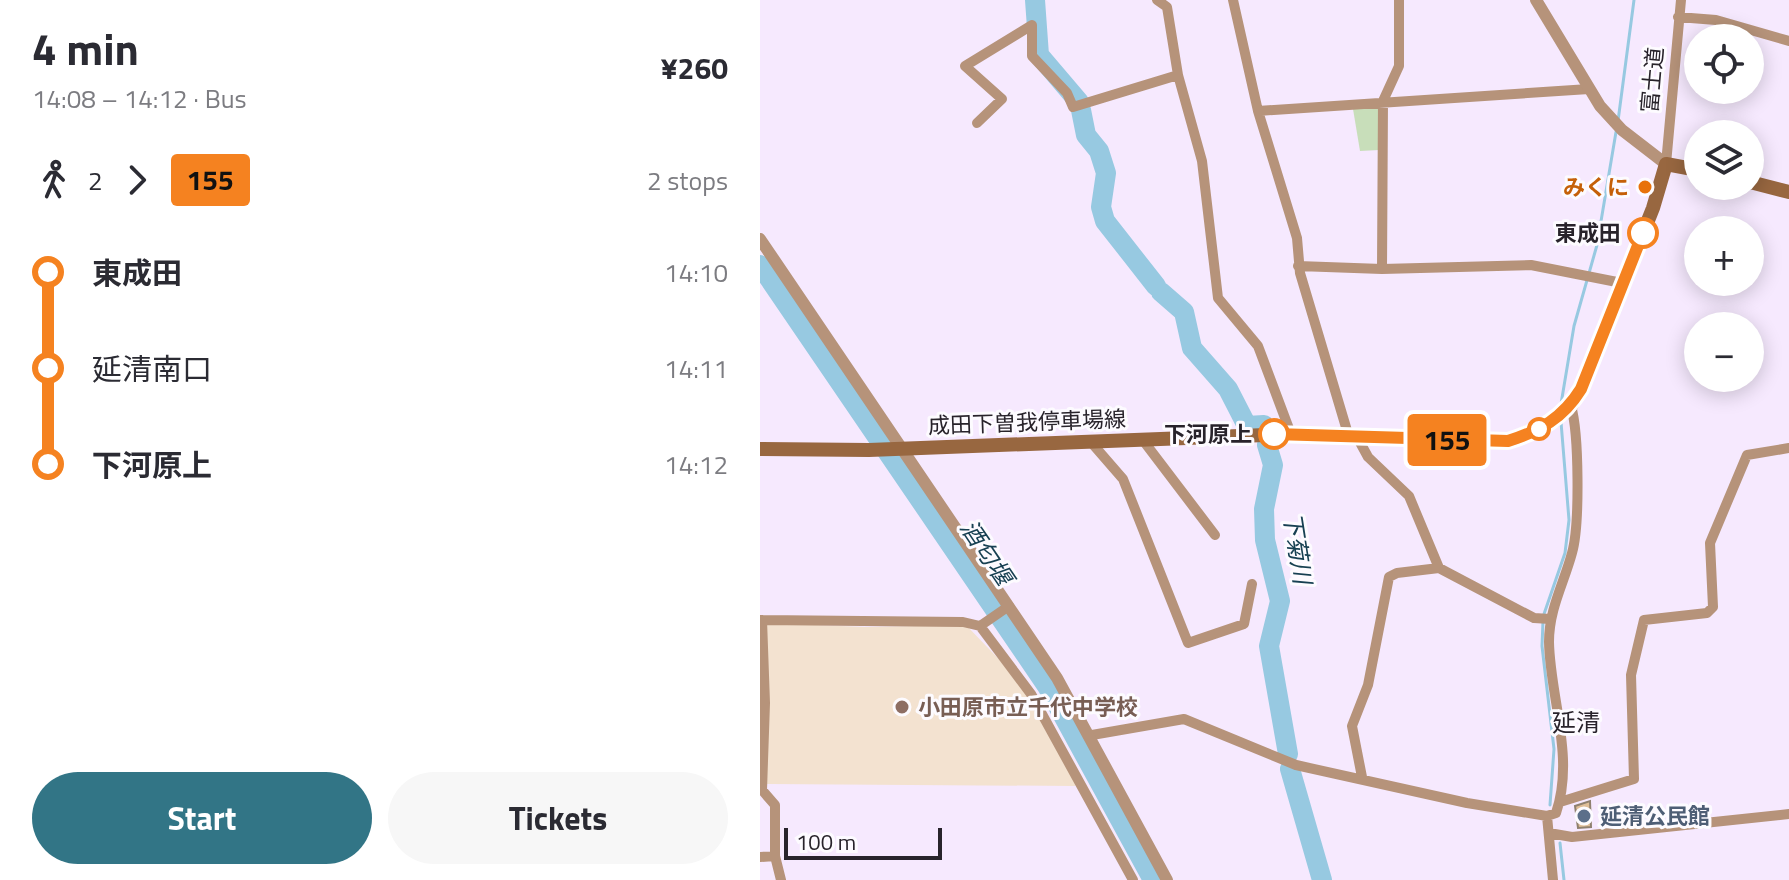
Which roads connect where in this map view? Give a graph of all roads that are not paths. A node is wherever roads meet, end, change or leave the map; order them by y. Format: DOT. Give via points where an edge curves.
graph roads {
  1 [pos="1157,0"];
  2 [pos="1233,0"];
  3 [pos="1399,0"];
  4 [pos="1536,0"];
  5 [pos="1681,0"];
  6 [pos="1678,17"];
  7 [pos="1789,41"];
  8 [pos="1178,75"];
  9 [pos="1589,89"];
  10 [pos="1383,101"];
  11 [pos="1258,111"];
  12 [pos="977,123"];
  13 [pos="1666,164"];
  14 [pos="1684,167"];
  15 [pos="1764,186"];
  16 [pos="1789,192"];
  17 [pos="760,239"];
  18 [pos="1298,266"];
  19 [pos="1382,269"];
  20 [pos="1622,283"];
  21 [pos="1571,406"];
  22 [pos="1291,434"];
  23 [pos="1352,434"];
  24 [pos="1142,439"];
  25 [pos="1090,441"];
  26 [pos="1789,448"];
  27 [pos="760,449"];
  28 [pos="902,449"];
  29 [pos="1215,535"];
  30 [pos="1439,568"];
  31 [pos="1252,584"];
  32 [pos="1009,606"];
  33 [pos="1545,619"];
  34 [pos="761,620"];
  35 [pos="984,623"];
  36 [pos="1092,735"];
  37 [pos="1362,777"];
  38 [pos="1560,802"];
  39 [pos="1789,814"];
  40 [pos="1547,816"];
  41 [pos="1549,833"];
  42 [pos="775,856"];
  43 [pos="760,857"];
  44 [pos="781,880"];
  45 [pos="1133,880"];
  46 [pos="1167,880"];
  47 [pos="1553,880"];
  1 -- 8 [label="street" via="1167,7"];
  2 -- 11 [label="street"];
  3 -- 10 [label="street" via="1399,66"];
  4 -- 9 [label="street"];
  5 -- 6 [label="street, 富士道"];
  6 -- 7 [label="street" via="1716,20"];
  6 -- 13 [label="street, 富士道"];
  8 -- 12 [label="street" via="1073,107 1067,93 1032,56 1032,25 965,66 1002,99"];
  8 -- 22 [label="street" via="1202,161 1218,298 1258,346"];
  9 -- 10 [label="street"];
  9 -- 13 [label="street" via="1617,126"];
  10 -- 11 [label="street"];
  10 -- 19 [label="street"];
  11 -- 18 [label="street" via="1297,238"];
  13 -- 14 [label="main road"];
  13 -- 20 [label="main road, 成田下曽我停車場線"];
  15 -- 16 [label="main road"];
  17 -- 28 [label="street"];
  18 -- 19 [label="street"];
  18 -- 23 [label="street"];
  19 -- 20 [label="street" via="1531,265"];
  20 -- 21 [label="main road, 成田下曽我停車場線"];
  21 -- 23 [label="main road, 成田下曽我停車場線" via="1555,420 1508,441"];
  21 -- 33 [label="street" via="1577,425 1577,526"];
  22 -- 23 [label="main road, 成田下曽我停車場線"];
  22 -- 24 [label="main road, 成田下曽我停車場線"];
  23 -- 30 [label="street" via="1409,496"];
  24 -- 25 [label="main road, 成田下曽我停車場線"];
  24 -- 29 [label="street"];
  25 -- 28 [label="main road, 成田下曽我停車場線"];
  25 -- 31 [label="street" via="1123,479 1188,643 1244,624"];
  26 -- 38 [label="street" via="1747,455 1710,543 1713,607 1707,613 1644,620 1631,675 1634,779"];
  27 -- 28 [label="main road, 成田下曽我停車場線"];
  28 -- 32 [label="street"];
  30 -- 33 [label="street"];
  30 -- 37 [label="street" via="1389,577 1368,685 1352,726"];
  32 -- 35 [label="street"];
  32 -- 36 [label="street"];
  33 -- 38 [label="street" via="1562,746"];
  34 -- 35 [label="street"];
  34 -- 42 [label="street" via="762,790 775,805"];
  35 -- 45 [label="street" via="1031,694"];
  36 -- 37 [label="street" via="1184,719 1296,765"];
  36 -- 46 [label="street"];
  37 -- 40 [label="street"];
  38 -- 40 [label="street" via="1556,813"];
  39 -- 41 [label="street" via="1572,837"];
  40 -- 41 [label="street"];
  41 -- 47 [label="street"];
  42 -- 43 [label="street"];
  42 -- 44 [label="street"];
}
